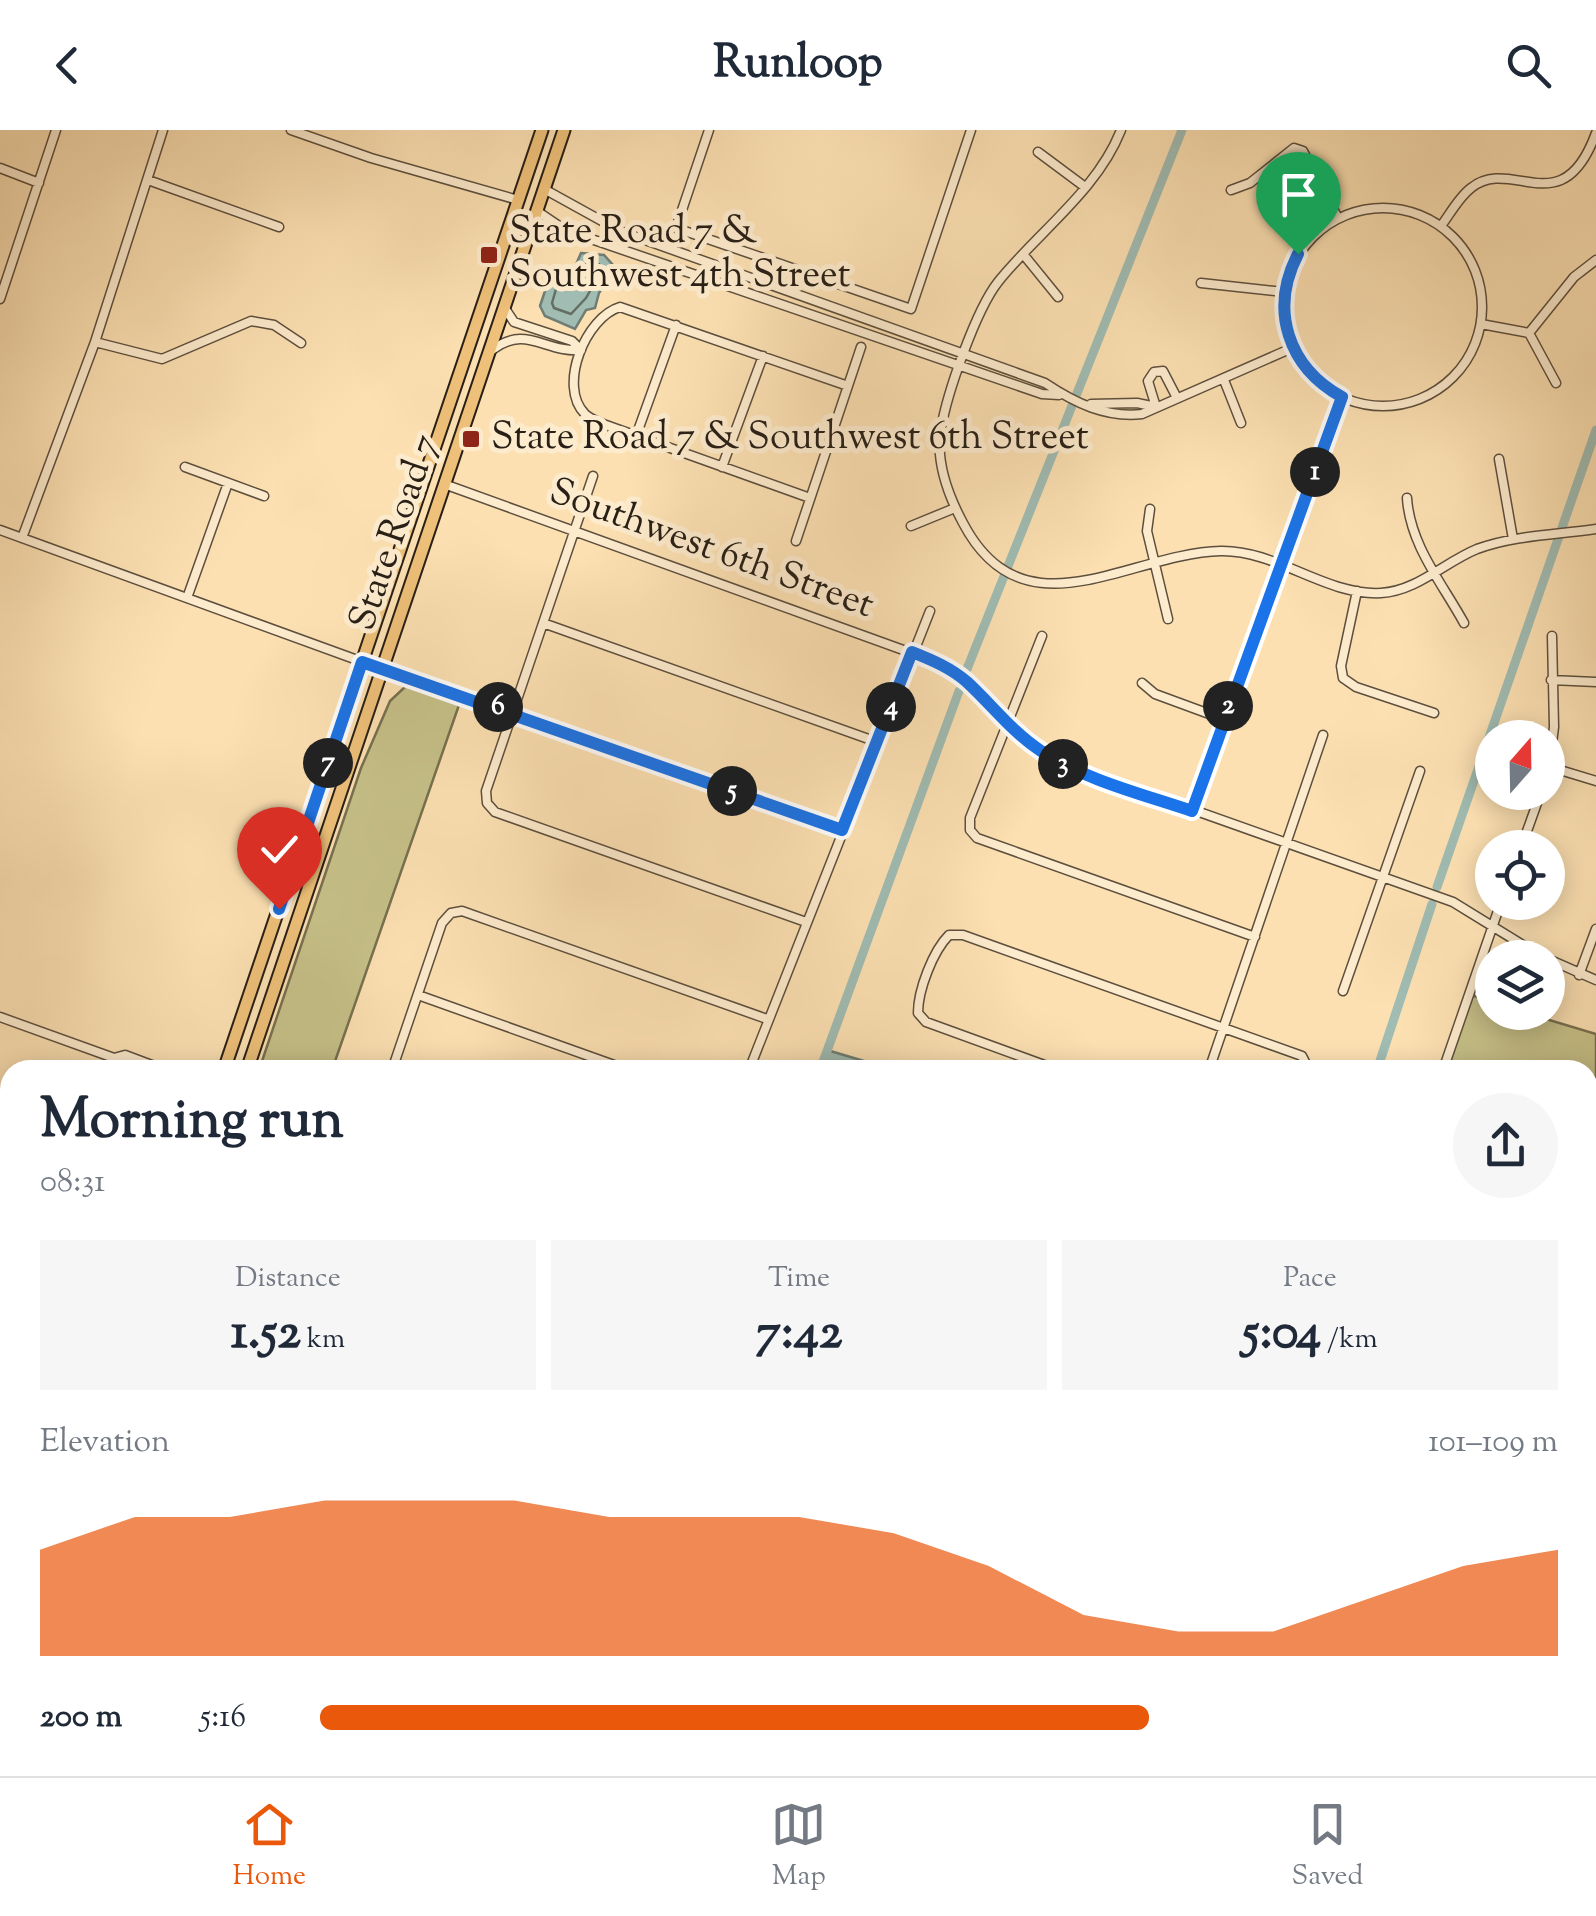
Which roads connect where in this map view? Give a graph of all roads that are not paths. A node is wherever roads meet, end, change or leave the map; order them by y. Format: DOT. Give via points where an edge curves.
graph roads {
  1 [pos="56,130"];
  2 [pos="163,130"];
  3 [pos="291,130"];
  4 [pos="542,130"];
  5 [pos="564,130"];
  6 [pos="709,130"];
  7 [pos="972,130"];
  8 [pos="1122,130"];
  9 [pos="1595,131"];
  10 [pos="1038,152"];
  11 [pos="531,161"];
  12 [pos="0,168"];
  13 [pos="148,180"];
  14 [pos="39,183"];
  15 [pos="1084,187"];
  16 [pos="544,190"];
  17 [pos="1230,190"];
  18 [pos="518,200"];
  19 [pos="536,210"];
  20 [pos="1338,218"];
  21 [pos="1441,226"];
  22 [pos="279,228"];
  23 [pos="527,241"];
  24 [pos="1024,254"];
  25 [pos="1596,260"];
  26 [pos="1200,284"];
  27 [pos="1284,292"];
  28 [pos="1058,297"];
  29 [pos="0,299"];
  30 [pos="504,307"];
  31 [pos="1481,324"];
  32 [pos="676,325"];
  33 [pos="902,332"];
  34 [pos="1530,333"];
  35 [pos="95,342"];
  36 [pos="301,343"];
  37 [pos="899,344"];
  38 [pos="861,347"];
  39 [pos="1292,348"];
  40 [pos="581,350"];
  41 [pos="489,352"];
  42 [pos="966,354"];
  43 [pos="763,356"];
  44 [pos="961,366"];
  45 [pos="1224,380"];
  46 [pos="1556,383"];
  47 [pos="848,386"];
  48 [pos="1064,395"];
  49 [pos="1342,397"];
  50 [pos="1177,398"];
  51 [pos="1156,407"];
  52 [pos="1241,423"];
  53 [pos="636,436"];
  54 [pos="436,444"];
  55 [pos="1498,459"];
  56 [pos="722,466"];
  57 [pos="185,467"];
  58 [pos="593,476"];
  59 [pos="228,483"];
  60 [pos="444,484"];
  61 [pos="264,496"];
  62 [pos="810,498"];
  63 [pos="1407,498"];
  64 [pos="955,508"];
  65 [pos="1150,509"];
  66 [pos="911,526"];
  67 [pos="1596,529"];
  68 [pos="0,530"];
  69 [pos="574,530"];
  70 [pos="22,538"];
  71 [pos="1514,539"];
  72 [pos="796,541"];
  73 [pos="1156,564"];
  74 [pos="1282,564"];
  75 [pos="1435,572"];
  76 [pos="1358,591"];
  77 [pos="187,598"];
  78 [pos="930,612"];
  79 [pos="1168,619"];
  80 [pos="543,623"];
  81 [pos="1464,623"];
  82 [pos="1042,636"];
  83 [pos="1552,636"];
  84 [pos="912,652"];
  85 [pos="362,662"];
  86 [pos="382,669"];
  87 [pos="1551,680"];
  88 [pos="1142,682"];
  89 [pos="1596,682"];
  90 [pos="513,712"];
  91 [pos="1434,713"];
  92 [pos="1223,720"];
  93 [pos="1554,720"];
  94 [pos="1007,723"];
  95 [pos="1323,735"];
  96 [pos="876,742"];
  97 [pos="1420,770"];
  98 [pos="1565,774"];
  99 [pos="1596,781"];
  100 [pos="1192,811"];
  101 [pos="842,830"];
  102 [pos="1285,845"];
  103 [pos="1383,878"];
  104 [pos="1495,920"];
  105 [pos="806,922"];
  106 [pos="1493,925"];
  107 [pos="1596,929"];
  108 [pos="1255,938"];
  109 [pos="1517,940"];
  110 [pos="1565,968"];
  111 [pos="1579,975"];
  112 [pos="1596,980"];
  113 [pos="1343,991"];
  114 [pos="418,995"];
  115 [pos="0,1017"];
  116 [pos="767,1019"];
  117 [pos="1224,1028"];
  118 [pos="114,1058"];
  119 [pos="136,1060"];
  120 [pos="230,1060"];
  121 [pos="250,1060"];
  122 [pos="395,1060"];
  123 [pos="600,1060"];
  124 [pos="753,1060"];
  125 [pos="1030,1060"];
  126 [pos="1213,1060"];
  127 [pos="1305,1060"];
  128 [pos="1446,1060"];
  1 -- 14 [label="street"];
  2 -- 13 [label="street"];
  3 -- 18 [label="street"];
  4 -- 11 [label="main road, State Road 7"];
  5 -- 16 [label="main road, State Road 7"];
  6 -- 7 [label="street" via="676,228 911,309"];
  8 -- 15 [label="street"];
  9 -- 21 [label="street" via="1570,175 1548,183 1480,183"];
  10 -- 15 [label="street"];
  11 -- 18 [label="main road, State Road 7"];
  11 -- 19 [label="main road"];
  12 -- 14 [label="street"];
  13 -- 22 [label="street"];
  13 -- 35 [label="street"];
  14 -- 29 [label="street"];
  15 -- 24 [label="street"];
  16 -- 19 [label="main road, State Road 7"];
  16 -- 33 [label="street" via="620,231"];
  17 -- 20 [label="street" via="1250,183 1294,148 1303,151"];
  18 -- 23 [label="main road"];
  18 -- 54 [label="main road, State Road 7"];
  19 -- 23 [label="main road, State Road 7"];
  19 -- 37 [label="street" via="565,230"];
  20 -- 21 [label="street" via="1390,208"];
  20 -- 27 [label="street" via="1298,254"];
  21 -- 31 [label="street" via="1476,270"];
  23 -- 30 [label="main road, State Road 7"];
  24 -- 28 [label="street"];
  24 -- 42 [label="street" via="990,293"];
  25 -- 34 [label="street"];
  26 -- 27 [label="street"];
  27 -- 39 [label="street"];
  30 -- 40 [label="street" via="514,322"];
  30 -- 41 [label="main road, State Road 7"];
  31 -- 34 [label="street"];
  31 -- 49 [label="street" via="1464,366 1430,395 1386,406"];
  32 -- 40 [label="street" via="620,307 600,318"];
  32 -- 43 [label="street"];
  32 -- 53 [label="street"];
  33 -- 37 [label="street"];
  33 -- 42 [label="street"];
  34 -- 46 [label="street"];
  35 -- 36 [label="street" via="162,359 251,321 274,325"];
  35 -- 70 [label="street"];
  37 -- 44 [label="street"];
  38 -- 47 [label="street"];
  39 -- 45 [label="street"];
  39 -- 49 [label="street" via="1313,377"];
  40 -- 41 [label="street" via="512,338"];
  40 -- 53 [label="street" via="576,365 586,415"];
  41 -- 60 [label="main road, State Road 7"];
  42 -- 44 [label="street"];
  42 -- 48 [label="street"];
  43 -- 47 [label="street"];
  43 -- 56 [label="street"];
  44 -- 48 [label="street"];
  44 -- 64 [label="street" via="939,443"];
  45 -- 50 [label="street"];
  45 -- 52 [label="street"];
  47 -- 62 [label="street"];
  48 -- 51 [label="street" via="1117,416"];
  49 -- 74 [label="street"];
  50 -- 51 [label="street"];
  50 -- 51 [label="street" via="1168,375 1154,372 1148,382"];
  53 -- 56 [label="street"];
  54 -- 60 [label="main road" via="436,470"];
  54 -- 85 [label="main road, State Road 7"];
  55 -- 71 [label="street"];
  56 -- 62 [label="street"];
  57 -- 59 [label="street"];
  58 -- 69 [label="street"];
  59 -- 61 [label="street"];
  59 -- 77 [label="street"];
  60 -- 69 [label="street, Southwest 6th Street"];
  60 -- 86 [label="main road, State Road 7"];
  62 -- 72 [label="street"];
  63 -- 75 [label="street" via="1408,519"];
  64 -- 66 [label="street"];
  64 -- 73 [label="street" via="974,544 995,565 1040,583 1071,584"];
  65 -- 73 [label="street" via="1147,531"];
  67 -- 71 [label="street"];
  68 -- 70 [label="street"];
  69 -- 80 [label="street"];
  69 -- 84 [label="street, Southwest 6th Street"];
  70 -- 77 [label="street"];
  71 -- 75 [label="street" via="1474,550"];
  73 -- 74 [label="street" via="1233,551"];
  73 -- 79 [label="street"];
  74 -- 76 [label="street"];
  74 -- 92 [label="street"];
  75 -- 76 [label="street" via="1394,591"];
  75 -- 81 [label="street"];
  76 -- 91 [label="street" via="1343,678"];
  77 -- 85 [label="street"];
  78 -- 84 [label="street"];
  80 -- 90 [label="street"];
  80 -- 96 [label="street"];
  82 -- 94 [label="street"];
  83 -- 87 [label="street"];
  84 -- 94 [label="street, Southwest 6th Street" via="965,680"];
  84 -- 96 [label="street"];
  85 -- 86 [label="street"];
  85 -- 120 [label="main road, State Road 7"];
  86 -- 90 [label="street"];
  86 -- 121 [label="main road, State Road 7"];
  87 -- 89 [label="street"];
  87 -- 93 [label="street"];
  88 -- 92 [label="street" via="1155,694"];
  90 -- 101 [label="street"];
  90 -- 105 [label="street" via="486,791 495,812"];
  92 -- 100 [label="street"];
  94 -- 100 [label="street, Southwest 6th Street" via="1064,764"];
  94 -- 108 [label="street" via="970,818 977,838"];
  95 -- 102 [label="street"];
  96 -- 101 [label="street"];
  97 -- 103 [label="street"];
  98 -- 99 [label="street"];
  100 -- 102 [label="street, Southwest 6th Street"];
  101 -- 105 [label="street"];
  102 -- 103 [label="street, Southwest 6th Street"];
  102 -- 108 [label="street"];
  103 -- 106 [label="street, Southwest 6th Street" via="1453,902"];
  103 -- 113 [label="street"];
  104 -- 106 [label="street"];
  105 -- 116 [label="street"];
  106 -- 109 [label="street, Southwest 6th Street"];
  106 -- 128 [label="street"];
  107 -- 111 [label="street"];
  108 -- 117 [label="street"];
  110 -- 111 [label="street, Southwest 6th Street"];
  111 -- 112 [label="street, Southwest 6th Street"];
  114 -- 116 [label="street" via="442,923 462,910"];
  114 -- 122 [label="street"];
  114 -- 123 [label="street"];
  115 -- 118 [label="street"];
  116 -- 124 [label="street"];
  117 -- 125 [label="street" via="949,934 918,1013 926,1022"];
  117 -- 126 [label="street"];
  117 -- 127 [label="street"];
  118 -- 119 [label="street"];
}
